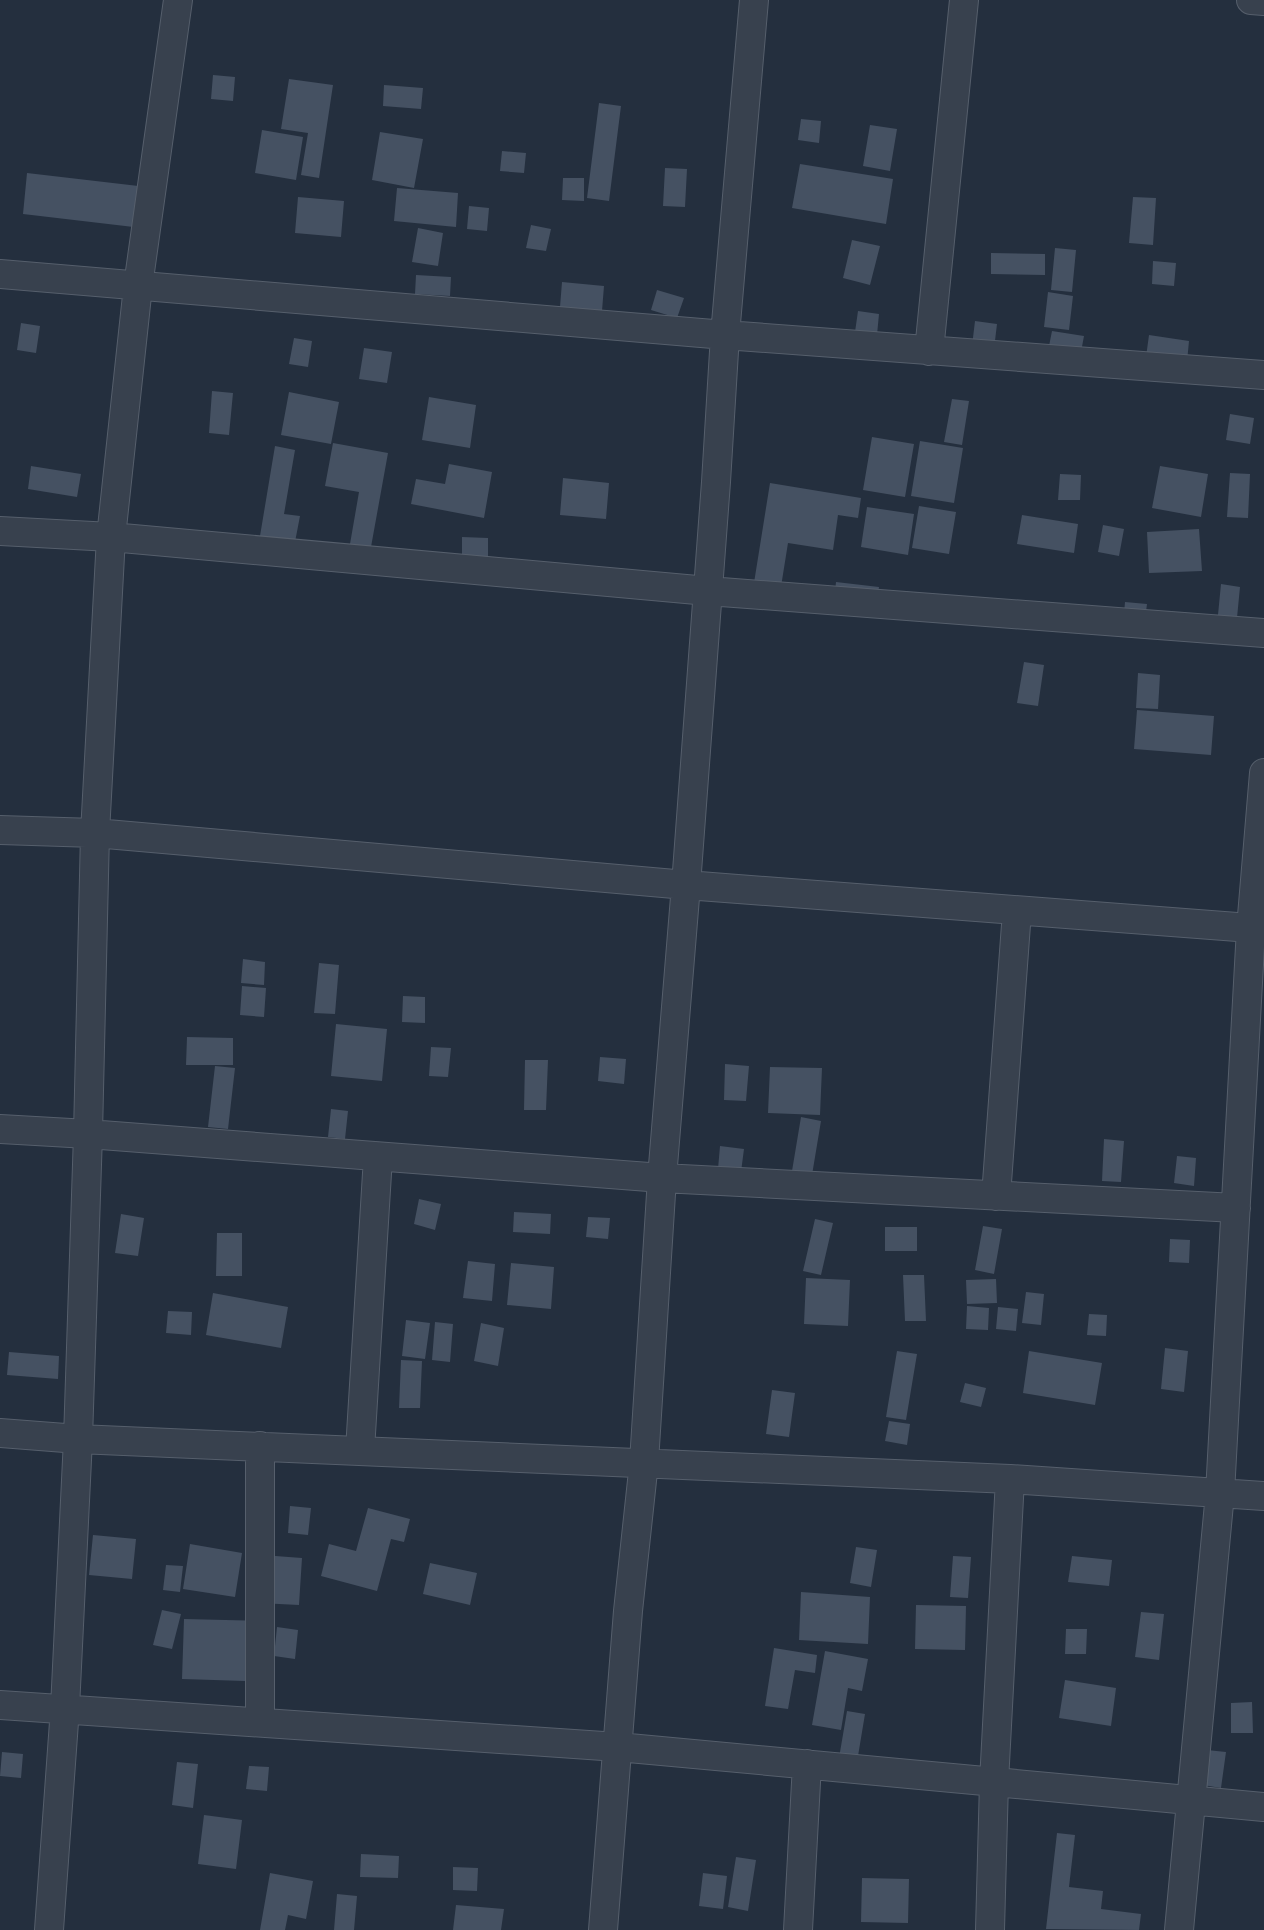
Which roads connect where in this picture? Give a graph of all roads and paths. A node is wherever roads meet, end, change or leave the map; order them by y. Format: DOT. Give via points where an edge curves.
graph roads {
  1 [pos="178,0"];
  2 [pos="754,0"];
  3 [pos="964,0"];
  4 [pos="1251,0"];
  5 [pos="1264,1"];
  6 [pos="0,274"];
  7 [pos="138,286"];
  8 [pos="725,335"];
  9 [pos="929,351"];
  10 [pos="1264,375"];
  11 [pos="0,531"];
  12 [pos="111,537"];
  13 [pos="708,592"];
  14 [pos="1264,633"];
  15 [pos="1264,773"];
  16 [pos="0,830"];
  17 [pos="95,833"];
  18 [pos="686,885"];
  19 [pos="1016,911"];
  20 [pos="1257,929"];
  21 [pos="0,1129"];
  22 [pos="88,1134"];
  23 [pos="378,1157"];
  24 [pos="662,1178"];
  25 [pos="996,1196"];
  26 [pos="1236,1208"];
  27 [pos="0,1434"];
  28 [pos="78,1439"];
  29 [pos="260,1446"];
  30 [pos="360,1450"];
  31 [pos="644,1462"];
  32 [pos="1010,1479"];
  33 [pos="1220,1493"];
  34 [pos="1264,1496"];
  35 [pos="0,1705"];
  36 [pos="65,1708"];
  37 [pos="260,1722"];
  38 [pos="618,1747"];
  39 [pos="807,1764"];
  40 [pos="994,1782"];
  41 [pos="1191,1799"];
  42 [pos="1264,1807"];
  43 [pos="49,1930"];
  44 [pos="603,1930"];
  45 [pos="798,1930"];
  46 [pos="990,1930"];
  47 [pos="1179,1930"];
  1 -- 7 [label="street"];
  2 -- 8 [label="street"];
  3 -- 9 [label="street"];
  4 -- 5 [label="street"];
  6 -- 7 [label="street"];
  7 -- 8 [label="street"];
  7 -- 12 [label="street"];
  8 -- 9 [label="street"];
  8 -- 13 [label="street"];
  9 -- 10 [label="street"];
  11 -- 12 [label="street"];
  12 -- 13 [label="street"];
  12 -- 17 [label="street"];
  13 -- 14 [label="street"];
  13 -- 18 [label="street"];
  15 -- 20 [label="street"];
  16 -- 17 [label="street"];
  17 -- 18 [label="street"];
  17 -- 22 [label="street"];
  18 -- 19 [label="street"];
  18 -- 24 [label="street"];
  19 -- 20 [label="street"];
  19 -- 25 [label="street"];
  20 -- 26 [label="street"];
  21 -- 22 [label="street"];
  22 -- 23 [label="street"];
  22 -- 28 [label="street"];
  23 -- 24 [label="street"];
  23 -- 30 [label="street"];
  24 -- 25 [label="street"];
  24 -- 31 [label="street"];
  25 -- 26 [label="street"];
  26 -- 33 [label="street"];
  27 -- 28 [label="street"];
  28 -- 29 [label="street"];
  28 -- 36 [label="street"];
  29 -- 30 [label="street"];
  29 -- 37 [label="street"];
  30 -- 31 [label="street"];
  31 -- 32 [label="street"];
  31 -- 38 [label="street"];
  32 -- 33 [label="street"];
  32 -- 40 [label="street"];
  33 -- 34 [label="street"];
  33 -- 41 [label="street"];
  35 -- 36 [label="street"];
  36 -- 37 [label="street"];
  36 -- 43 [label="street"];
  37 -- 38 [label="street"];
  38 -- 39 [label="street"];
  38 -- 44 [label="street"];
  39 -- 40 [label="street"];
  39 -- 45 [label="street"];
  40 -- 41 [label="street"];
  40 -- 46 [label="street"];
  41 -- 42 [label="street"];
  41 -- 47 [label="street"];
}
